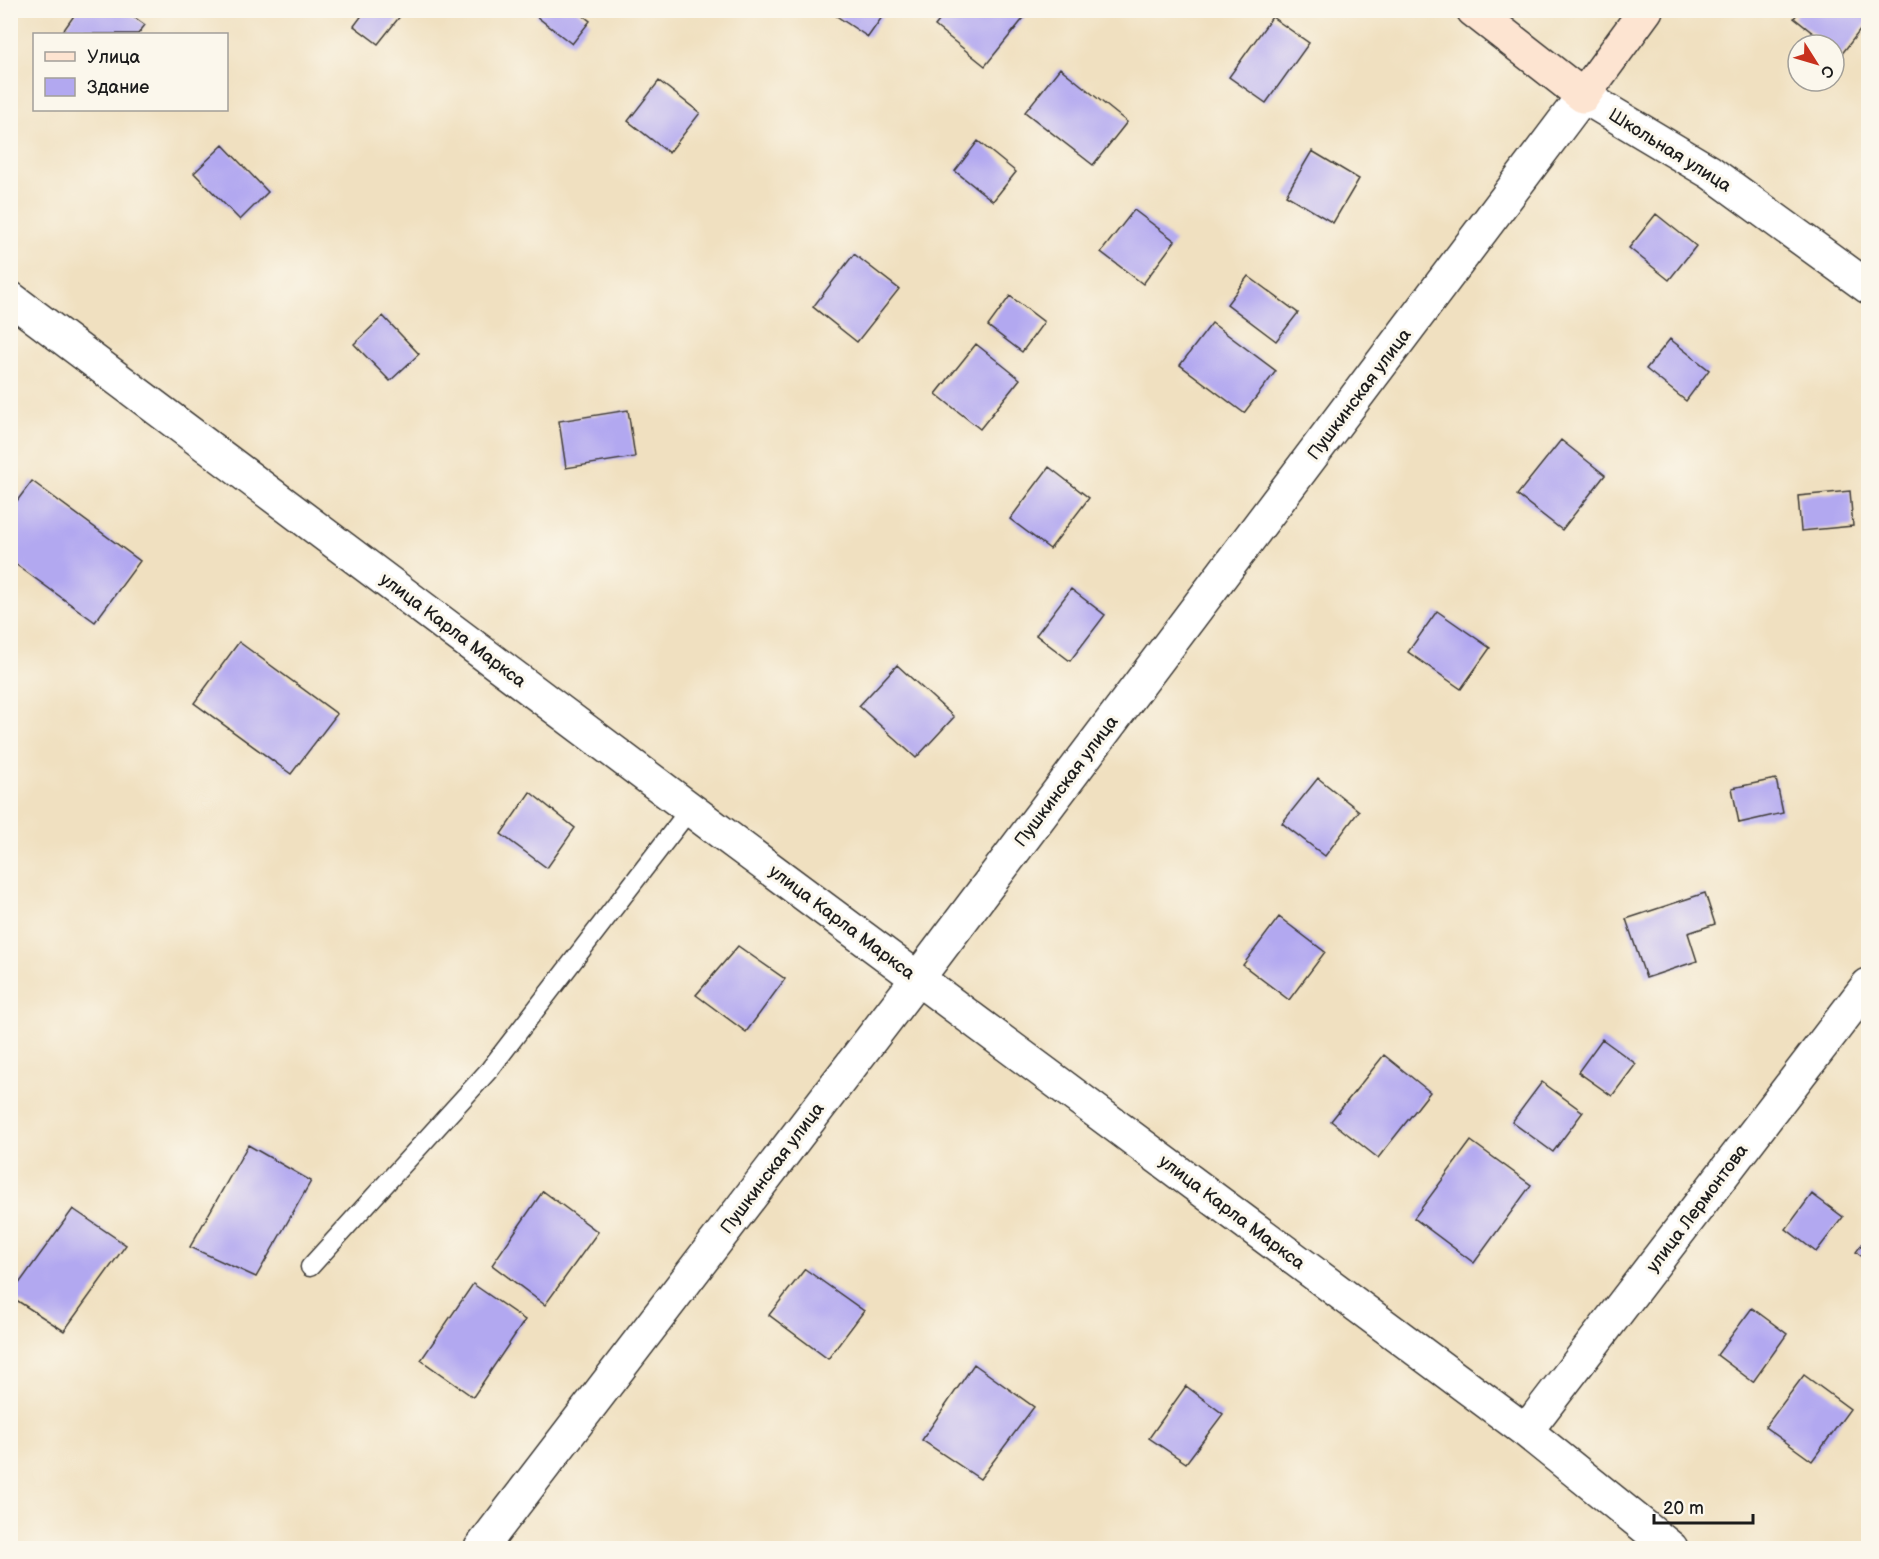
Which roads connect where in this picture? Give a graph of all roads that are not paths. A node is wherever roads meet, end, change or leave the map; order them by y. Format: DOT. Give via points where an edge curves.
graph roads {
  1 [pos="1473,10"];
  2 [pos="1646,10"];
  3 [pos="1584,96"];
  4 [pos="1869,287"];
  5 [pos="10,298"];
  6 [pos="690,809"];
  7 [pos="918,978"];
  8 [pos="1869,985"];
  9 [pos="310,1268"];
  10 [pos="1526,1431"];
  11 [pos="480,1548"];
  12 [pos="1671,1548"];
  1 -- 3 [label="main road, Школьная улица"];
  2 -- 3 [label="main road, Пушкинская улица"];
  3 -- 4 [label="street, Школьная улица" via="1710,172"];
  3 -- 7 [label="street, Пушкинская улица"];
  5 -- 6 [label="street, улица Карла Маркса"];
  6 -- 7 [label="street, улица Карла Маркса"];
  6 -- 9 [label="lane" via="490,1069"];
  7 -- 10 [label="street, улица Карла Маркса"];
  7 -- 11 [label="street, Пушкинская улица"];
  8 -- 10 [label="street, улица Лермонтова"];
  10 -- 12 [label="street, улица Карла Маркса"];
}
